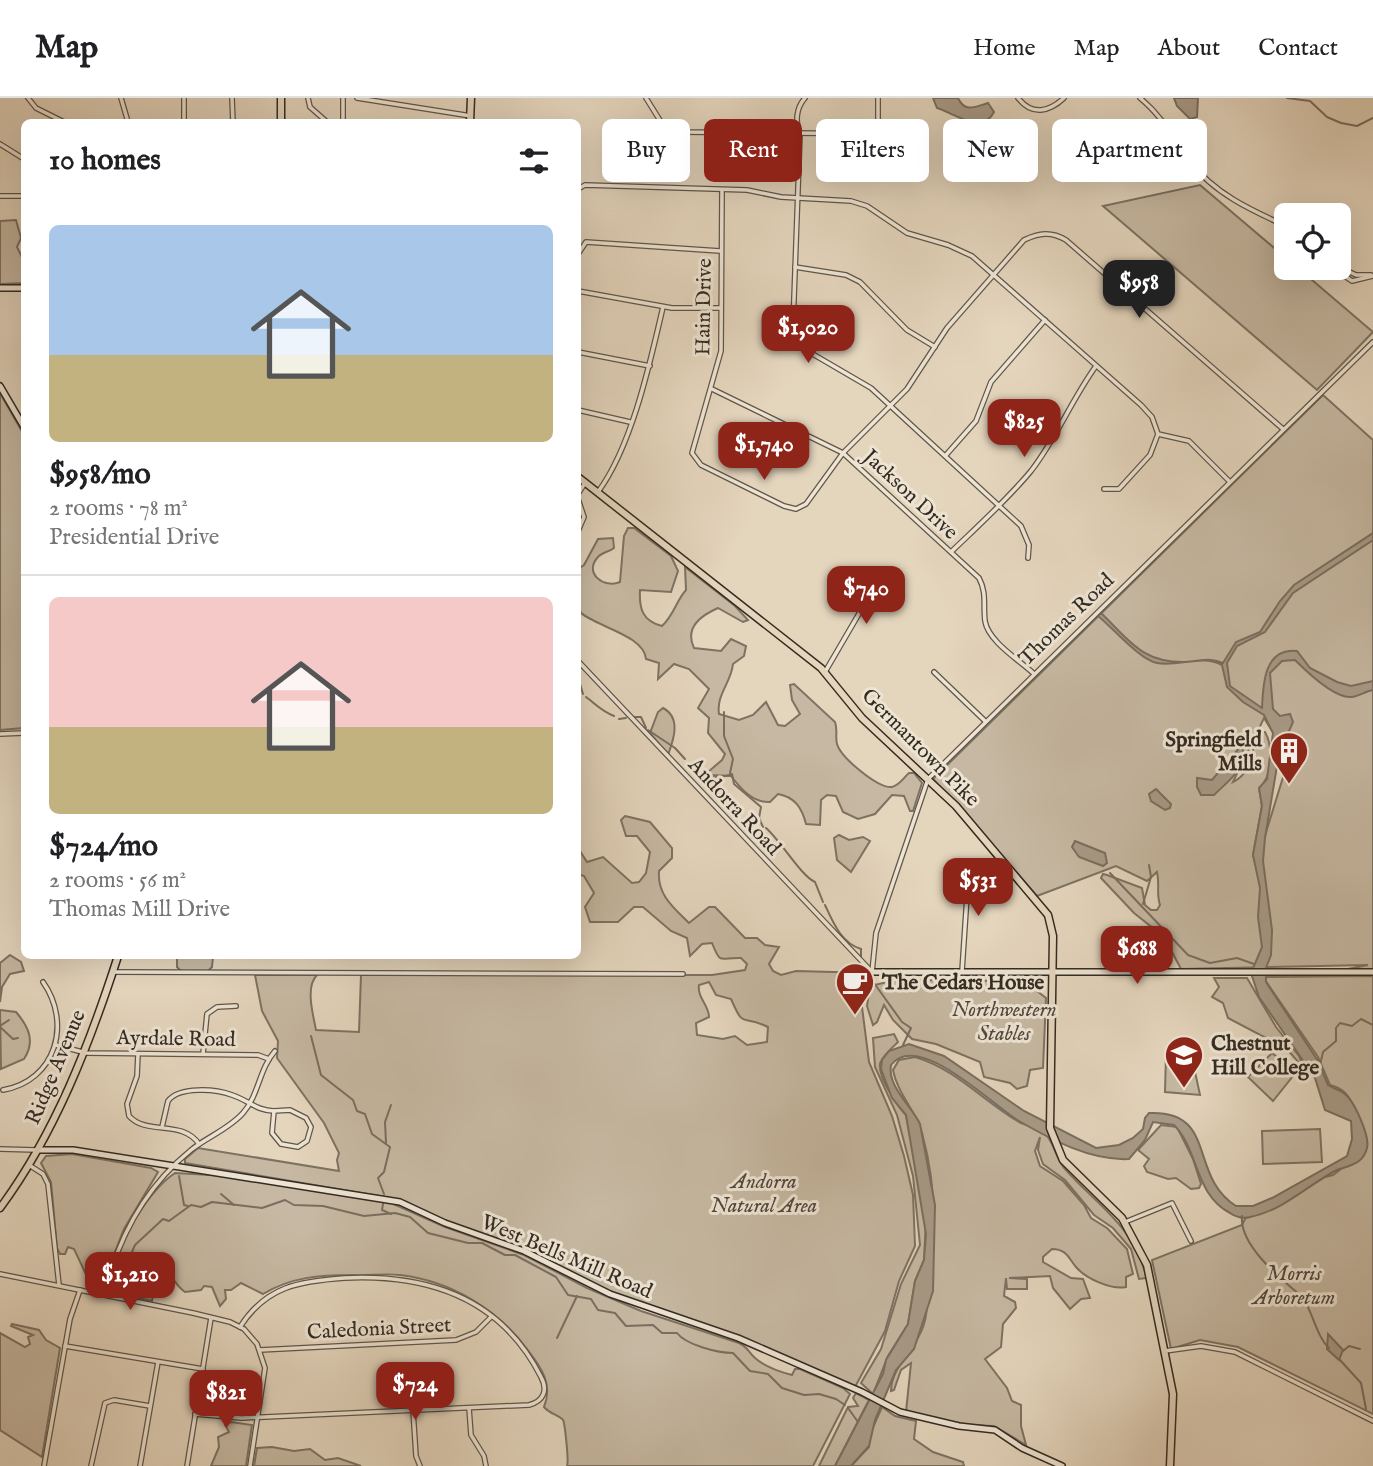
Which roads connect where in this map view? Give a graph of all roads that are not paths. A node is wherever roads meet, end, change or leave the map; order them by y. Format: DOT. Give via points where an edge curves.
graph roads {
  1 [pos="28,98"];
  2 [pos="121,98"];
  3 [pos="184,98"];
  4 [pos="232,98"];
  5 [pos="281,98"];
  6 [pos="308,98"];
  7 [pos="343,98"];
  8 [pos="350,98"];
  9 [pos="356,98"];
  10 [pos="471,98"];
  11 [pos="646,98"];
  12 [pos="805,98"];
  13 [pos="878,98"];
  14 [pos="1018,98"];
  15 [pos="1064,98"];
  16 [pos="1140,98"];
  17 [pos="58,119"];
  18 [pos="127,119"];
  19 [pos="184,119"];
  20 [pos="233,119"];
  21 [pos="281,119"];
  22 [pos="324,119"];
  23 [pos="343,119"];
  24 [pos="471,119"];
  25 [pos="797,119"];
  26 [pos="878,119"];
  27 [pos="704,132"];
  28 [pos="0,144"];
  29 [pos="21,157"];
  30 [pos="796,182"];
  31 [pos="581,188"];
  32 [pos="722,190"];
  33 [pos="0,196"];
  34 [pos="21,196"];
  35 [pos="795,198"];
  36 [pos="1274,220"];
  37 [pos="581,250"];
  38 [pos="720,251"];
  39 [pos="795,267"];
  40 [pos="1351,273"];
  41 [pos="993,275"];
  42 [pos="1373,276"];
  43 [pos="1351,280"];
  44 [pos="0,288"];
  45 [pos="21,288"];
  46 [pos="581,292"];
  47 [pos="663,307"];
  48 [pos="721,308"];
  49 [pos="1045,320"];
  50 [pos="1373,342"];
  51 [pos="935,347"];
  52 [pos="581,353"];
  53 [pos="650,366"];
  54 [pos="1096,366"];
  55 [pos="0,386"];
  56 [pos="712,389"];
  57 [pos="891,406"];
  58 [pos="581,411"];
  59 [pos="21,422"];
  60 [pos="630,422"];
  61 [pos="1283,429"];
  62 [pos="1158,434"];
  63 [pos="843,453"];
  64 [pos="946,455"];
  65 [pos="581,480"];
  66 [pos="1229,481"];
  67 [pos="585,483"];
  68 [pos="1104,489"];
  69 [pos="581,490"];
  70 [pos="597,493"];
  71 [pos="999,505"];
  72 [pos="581,506"];
  73 [pos="581,524"];
  74 [pos="951,552"];
  75 [pos="1028,558"];
  76 [pos="881,569"];
  77 [pos="581,664"];
  78 [pos="825,672"];
  79 [pos="934,672"];
  80 [pos="1033,673"];
  81 [pos="985,721"];
  82 [pos="21,733"];
  83 [pos="0,734"];
  84 [pos="928,779"];
  85 [pos="965,868"];
  86 [pos="117,959"];
  87 [pos="112,972"];
  88 [pos="872,972"];
  89 [pos="1373,972"];
  90 [pos="962,973"];
  91 [pos="683,974"];
  92 [pos="1053,974"];
  93 [pos="43,982"];
  94 [pos="236,1006"];
  95 [pos="56,1045"];
  96 [pos="275,1051"];
  97 [pos="82,1052"];
  98 [pos="138,1054"];
  99 [pos="203,1054"];
  100 [pos="269,1059"];
  101 [pos="3,1090"];
  102 [pos="249,1104"];
  103 [pos="274,1111"];
  104 [pos="162,1127"];
  105 [pos="199,1144"];
  106 [pos="0,1149"];
  107 [pos="37,1150"];
  108 [pos="29,1165"];
  109 [pos="173,1166"];
  110 [pos="0,1208"];
  111 [pos="1125,1222"];
  112 [pos="1191,1241"];
  113 [pos="0,1274"];
  114 [pos="59,1285"];
  115 [pos="80,1290"];
  116 [pos="104,1295"];
  117 [pos="492,1316"];
  118 [pos="211,1318"];
  119 [pos="240,1327"];
  120 [pos="65,1346"];
  121 [pos="260,1350"];
  122 [pos="1165,1351"];
  123 [pos="158,1362"];
  124 [pos="203,1369"];
  125 [pos="150,1406"];
  126 [pos="469,1408"];
  127 [pos="414,1410"];
  128 [pos="195,1414"];
  129 [pos="258,1418"];
  130 [pos="1373,1421"];
  131 [pos="44,1466"];
  132 [pos="91,1466"];
  133 [pos="140,1466"];
  134 [pos="187,1466"];
  135 [pos="250,1466"];
  136 [pos="420,1466"];
  137 [pos="486,1466"];
  138 [pos="1062,1466"];
  139 [pos="1170,1466"];
  1 -- 17 [label="street" via="34,107"];
  2 -- 18 [label="street"];
  3 -- 19 [label="street"];
  4 -- 20 [label="street"];
  5 -- 21 [label="main road"];
  6 -- 22 [label="street" via="310,107"];
  7 -- 8 [label="street"];
  7 -- 23 [label="street"];
  9 -- 24 [label="street"];
  10 -- 24 [label="main road"];
  11 -- 27 [label="street" via="661,121 679,132"];
  12 -- 25 [label="street" via="798,107"];
  13 -- 26 [label="street"];
  14 -- 15 [label="street" via="1026,107 1040,111"];
  16 -- 36 [label="street" via="1207,179"];
  28 -- 29 [label="street"];
  30 -- 35 [label="street"];
  31 -- 32 [label="street"];
  32 -- 35 [label="street"];
  32 -- 38 [label="street, Hain Drive"];
  33 -- 34 [label="street"];
  35 -- 39 [label="street"];
  35 -- 41 [label="street" via="838,198 867,206 906,233 962,250"];
  37 -- 38 [label="street" via="586,242"];
  38 -- 48 [label="street, Hain Drive"];
  39 -- 51 [label="street" via="846,275 860,282 907,330"];
  39 -- 57 [label="street" via="793,326 798,337 811,352 871,388"];
  40 -- 42 [label="street"];
  41 -- 49 [label="street"];
  41 -- 51 [label="street, Hain Drive"];
  41 -- 61 [label="street, Hain Drive" via="1024,240 1037,234 1058,235"];
  42 -- 43 [label="street"];
  44 -- 45 [label="street"];
  46 -- 47 [label="street"];
  47 -- 48 [label="street"];
  47 -- 53 [label="street"];
  48 -- 56 [label="street, Hain Drive" via="721,351"];
  49 -- 54 [label="street"];
  49 -- 64 [label="street" via="991,382 976,421"];
  50 -- 61 [label="street, Thomas Road"];
  51 -- 57 [label="street, Hain Drive" via="922,371"];
  52 -- 53 [label="street"];
  53 -- 60 [label="street"];
  54 -- 62 [label="street" via="1152,417"];
  54 -- 71 [label="street" via="1046,449"];
  55 -- 59 [label="street"];
  56 -- 63 [label="street, Jackson Drive"];
  56 -- 63 [label="street, Hain Drive" via="693,456 701,465 790,509 803,506"];
  57 -- 63 [label="street, Hain Drive"];
  57 -- 64 [label="street"];
  58 -- 60 [label="street"];
  60 -- 70 [label="street" via="616,463"];
  61 -- 66 [label="street, Thomas Road"];
  62 -- 66 [label="street" via="1189,441"];
  62 -- 68 [label="street" via="1150,455 1119,489"];
  63 -- 74 [label="street, Jackson Drive"];
  64 -- 71 [label="street"];
  65 -- 67 [label="main road, Germantown Pike"];
  66 -- 80 [label="street, Thomas Road"];
  67 -- 69 [label="street"];
  67 -- 70 [label="main road, Germantown Pike"];
  70 -- 78 [label="main road, Germantown Pike"];
  71 -- 74 [label="street"];
  71 -- 75 [label="street" via="1025,533"];
  72 -- 73 [label="street"];
  74 -- 80 [label="street, Jackson Drive" via="984,588 985,624"];
  76 -- 78 [label="street"];
  77 -- 88 [label="street, Andorra Road"];
  78 -- 84 [label="main road, Germantown Pike" via="862,718"];
  79 -- 81 [label="street"];
  80 -- 81 [label="street, Thomas Road"];
  81 -- 84 [label="street, Thomas Road"];
  82 -- 83 [label="street"];
  84 -- 88 [label="street, Thomas Road" via="876,933"];
  84 -- 92 [label="main road, Germantown Pike" via="1048,915 1053,932"];
  85 -- 90 [label="street"];
  86 -- 87 [label="main road, Ridge Avenue"];
  87 -- 91 [label="street"];
  87 -- 97 [label="main road, Ridge Avenue"];
  88 -- 90 [label="street"];
  89 -- 92 [label="street"];
  90 -- 92 [label="street"];
  92 -- 111 [label="main road, Germantown Pike" via="1049,1122 1058,1151 1069,1167"];
  93 -- 95 [label="street" via="58,1014"];
  94 -- 99 [label="street" via="208,1012"];
  95 -- 97 [label="street, Ayrdale Road"];
  95 -- 101 [label="street" via="37,1075"];
  96 -- 100 [label="street"];
  97 -- 98 [label="street, Ayrdale Road"];
  97 -- 107 [label="main road, Ridge Avenue"];
  98 -- 99 [label="street, Ayrdale Road"];
  98 -- 104 [label="street" via="127,1113 138,1123"];
  99 -- 100 [label="street, Ayrdale Road"];
  100 -- 102 [label="street"];
  102 -- 103 [label="street"];
  102 -- 104 [label="street" via="225,1093 178,1092 167,1101"];
  102 -- 105 [label="street" via="235,1121"];
  103 -- 103 [label="street" via="293,1111 306,1118 311,1130 305,1143 292,1147 276,1140"];
  104 -- 105 [label="street" via="187,1132"];
  105 -- 109 [label="street"];
  106 -- 107 [label="street"];
  107 -- 108 [label="main road, Ridge Avenue"];
  107 -- 109 [label="street, West Bells Mill Road" via="73,1150"];
  108 -- 110 [label="main road, Ridge Avenue"];
  108 -- 114 [label="street" via="43,1174 48,1184"];
  109 -- 116 [label="street" via="129,1226"];
  109 -- 138 [label="street, West Bells Mill Road" via="400,1202 524,1251 618,1298 731,1336 889,1407 948,1424 995,1430"];
  111 -- 112 [label="street" via="1172,1203"];
  111 -- 122 [label="main road" via="1147,1265"];
  113 -- 114 [label="street"];
  114 -- 115 [label="street"];
  115 -- 116 [label="street"];
  115 -- 120 [label="street"];
  116 -- 118 [label="street"];
  117 -- 119 [label="street" via="435,1286 394,1278 311,1280 285,1287 260,1302"];
  117 -- 121 [label="street, Caledonia Street" via="476,1332 456,1340"];
  117 -- 126 [label="street" via="531,1359 545,1384 543,1396 529,1405"];
  118 -- 119 [label="street"];
  118 -- 124 [label="street"];
  119 -- 121 [label="street"];
  120 -- 123 [label="street"];
  120 -- 131 [label="street"];
  121 -- 129 [label="street" via="265,1373"];
  122 -- 130 [label="street" via="1201,1346 1235,1352"];
  122 -- 139 [label="main road" via="1173,1394"];
  123 -- 124 [label="street"];
  123 -- 125 [label="street"];
  124 -- 128 [label="street"];
  125 -- 132 [label="street" via="114,1400 105,1403"];
  125 -- 133 [label="street"];
  126 -- 127 [label="street"];
  126 -- 137 [label="street" via="471,1435"];
  127 -- 129 [label="street"];
  127 -- 136 [label="street"];
  128 -- 129 [label="street"];
  128 -- 134 [label="street"];
  129 -- 135 [label="street"];
}
